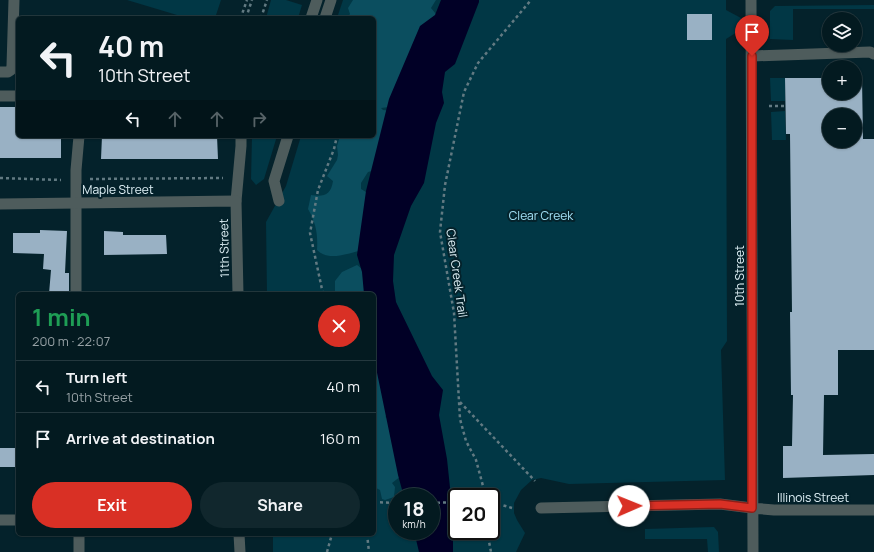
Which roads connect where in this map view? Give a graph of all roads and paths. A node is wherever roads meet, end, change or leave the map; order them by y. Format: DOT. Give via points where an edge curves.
graph roads {
  1 [pos="14,0"];
  2 [pos="247,0"];
  3 [pos="252,0"];
  4 [pos="267,0"];
  5 [pos="317,0"];
  6 [pos="331,0"];
  7 [pos="531,0"];
  8 [pos="751,0"];
  9 [pos="241,16"];
  10 [pos="247,16"];
  11 [pos="262,16"];
  12 [pos="312,16"];
  13 [pos="326,16"];
  14 [pos="874,54"];
  15 [pos="752,56"];
  16 [pos="0,72"];
  17 [pos="0,96"];
  18 [pos="16,96"];
  19 [pos="769,106"];
  20 [pos="785,106"];
  21 [pos="79,138"];
  22 [pos="241,138"];
  23 [pos="287,138"];
  24 [pos="336,138"];
  25 [pos="0,178"];
  26 [pos="238,178"];
  27 [pos="76,180"];
  28 [pos="236,201"];
  29 [pos="280,201"];
  30 [pos="76,203"];
  31 [pos="0,204"];
  32 [pos="76,292"];
  33 [pos="238,292"];
  34 [pos="323,292"];
  35 [pos="459,402"];
  36 [pos="535,482"];
  37 [pos="483,488"];
  38 [pos="376,502"];
  39 [pos="388,503"];
  40 [pos="500,504"];
  41 [pos="512,508"];
  42 [pos="541,508"];
  43 [pos="752,508"];
  44 [pos="874,510"];
  45 [pos="0,520"];
  46 [pos="16,520"];
  47 [pos="79,536"];
  48 [pos="239,536"];
  49 [pos="332,536"];
  50 [pos="367,536"];
  51 [pos="489,540"];
  52 [pos="328,551"];
  53 [pos="79,552"];
  54 [pos="240,552"];
  55 [pos="369,552"];
  56 [pos="491,552"];
  57 [pos="753,552"];
  1 -- 16 [label="street" via="12,66 8,72"];
  2 -- 9 [label="path"];
  3 -- 10 [label="path"];
  4 -- 11 [label="path"];
  5 -- 12 [label="street"];
  6 -- 13 [label="street"];
  7 -- 35 [label="path, Clear Creek Trail" via="478,63 464,92 445,185 440,232 454,313"];
  8 -- 15 [label="street, 10th Street"];
  14 -- 15 [label="street" via="870,52"];
  15 -- 43 [label="street, 10th Street"];
  17 -- 18 [label="street"];
  19 -- 20 [label="path"];
  21 -- 27 [label="street"];
  22 -- 26 [label="street, 11th Street"];
  23 -- 29 [label="street" via="274,181"];
  24 -- 34 [label="path" via="318,190 310,233"];
  25 -- 27 [label="path"];
  26 -- 27 [label="path"];
  26 -- 28 [label="street, 11th Street"];
  27 -- 30 [label="street"];
  28 -- 30 [label="street, Maple Street"];
  28 -- 33 [label="street, 11th Street"];
  30 -- 31 [label="street, Maple Street"];
  30 -- 32 [label="street"];
  35 -- 36 [label="path"];
  35 -- 37 [label="path, Clear Creek Trail" via="460,419 466,441 476,460"];
  38 -- 39 [label="path"];
  40 -- 41 [label="path"];
  42 -- 43 [label="street, Illinois Street" via="720,504"];
  43 -- 44 [label="street, Illinois Street"];
  43 -- 57 [label="street, 10th Street"];
  45 -- 46 [label="street"];
  47 -- 53 [label="street"];
  48 -- 54 [label="street"];
  49 -- 52 [label="path"];
  50 -- 55 [label="path"];
  51 -- 56 [label="path"];
}
